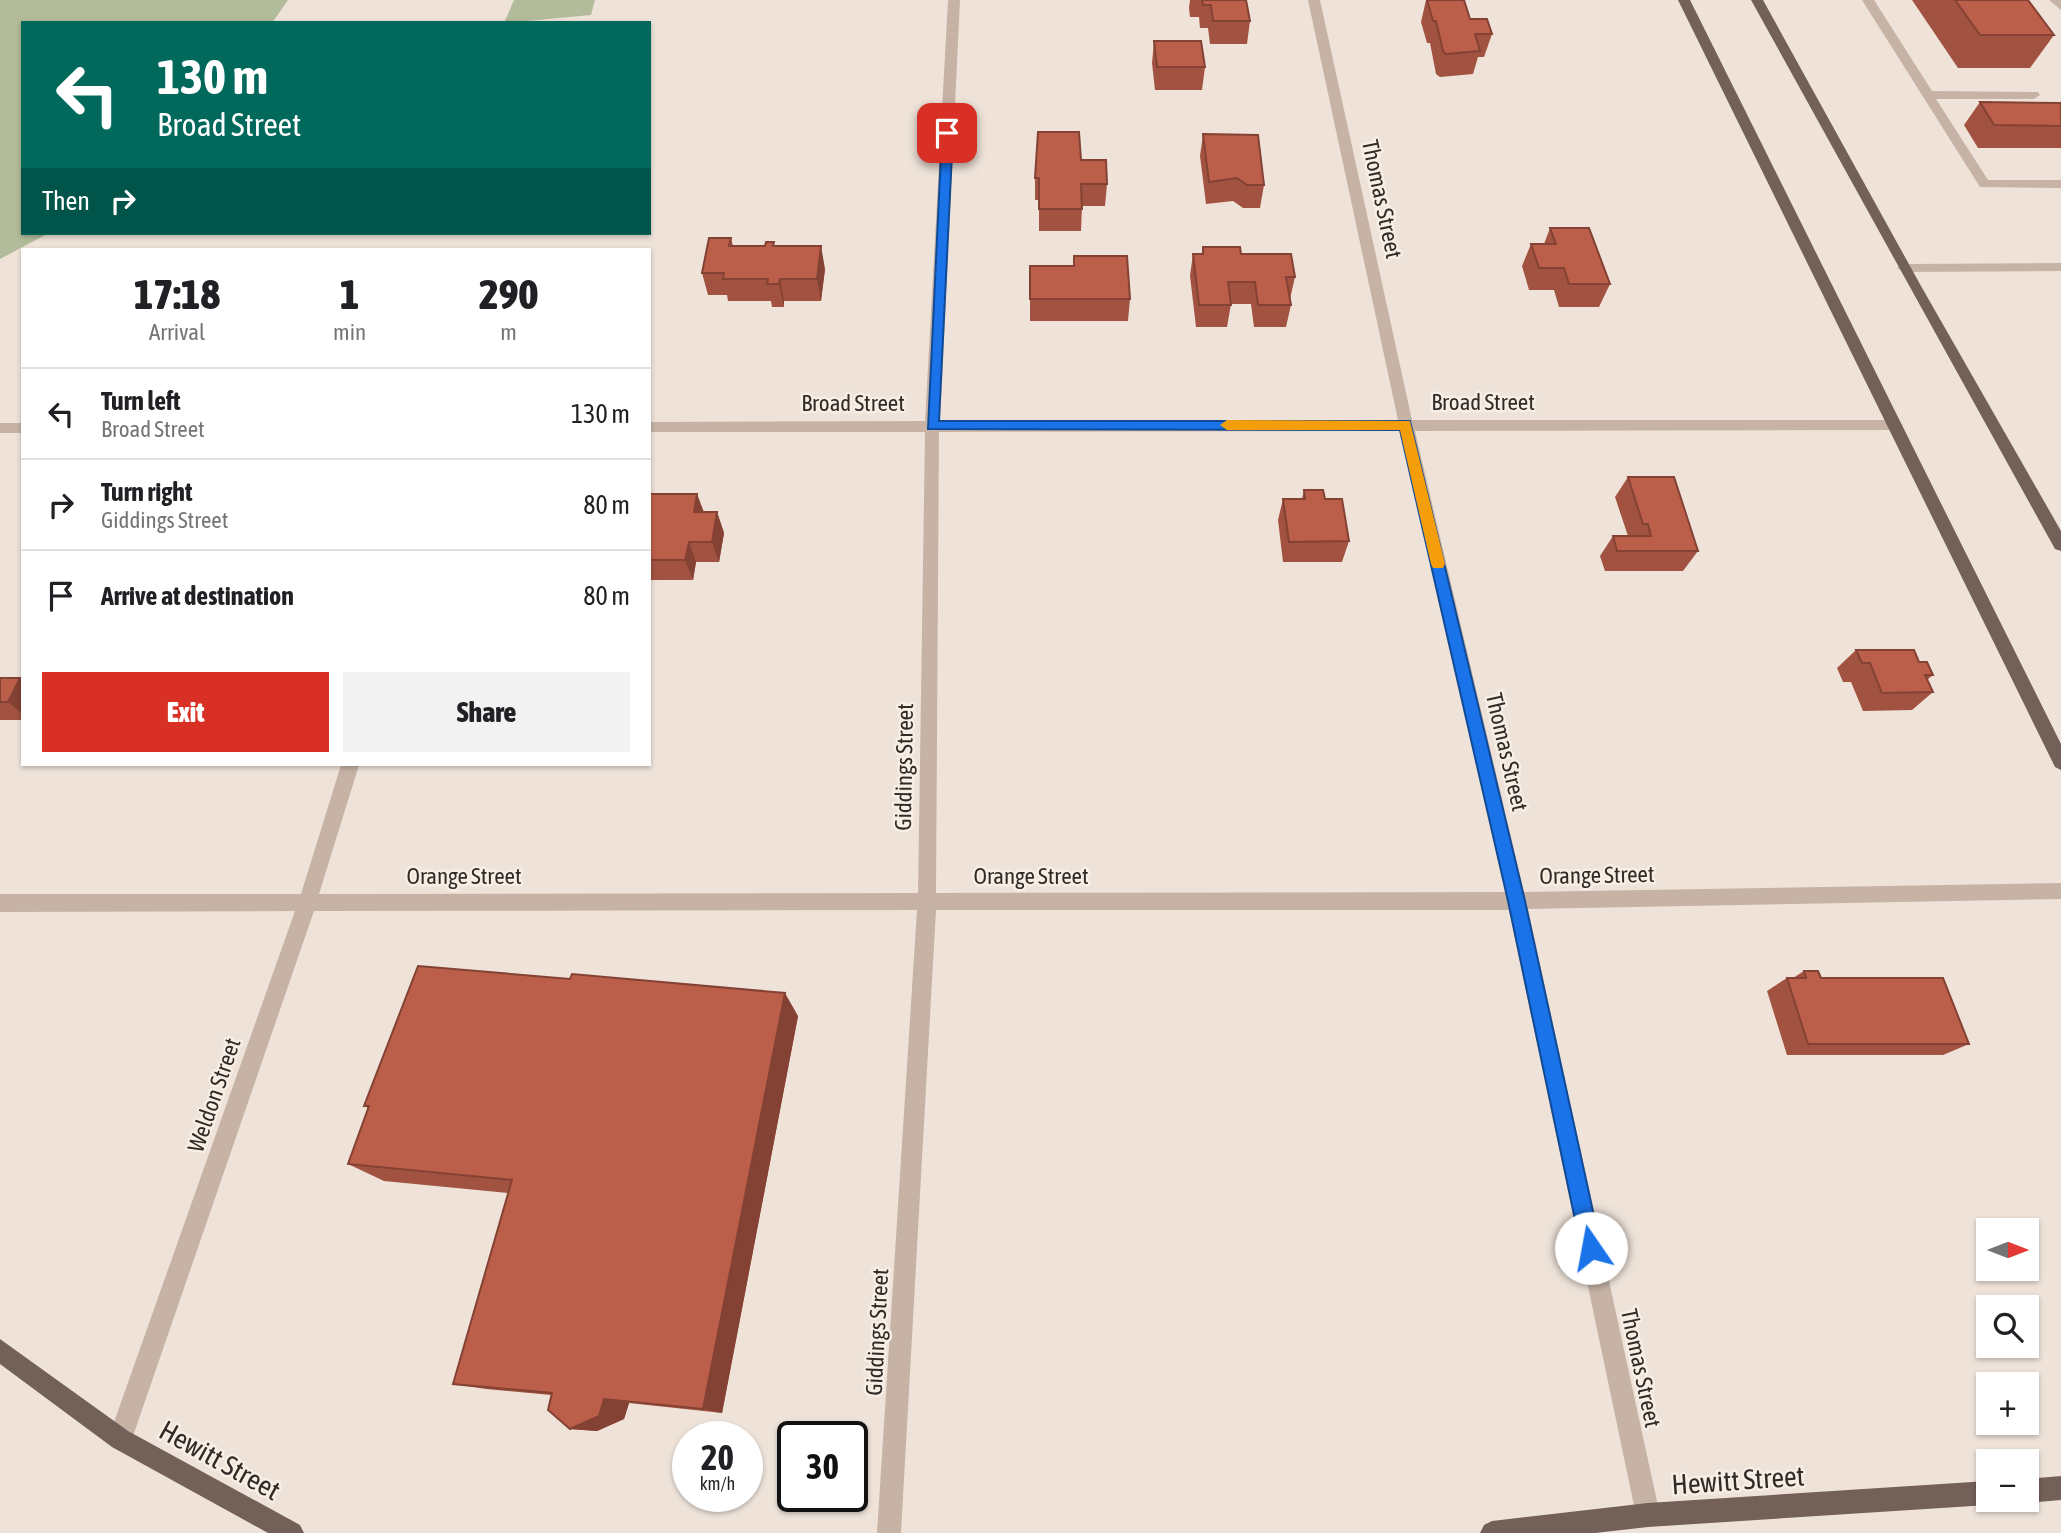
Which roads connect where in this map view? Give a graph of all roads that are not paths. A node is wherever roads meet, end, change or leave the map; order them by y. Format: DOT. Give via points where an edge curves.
graph roads {
  1 [pos="954,0"];
  2 [pos="1314,0"];
  3 [pos="1684,0"];
  4 [pos="1758,0"];
  5 [pos="1868,0"];
  6 [pos="2055,0"];
  7 [pos="2061,8"];
  8 [pos="1928,95"];
  9 [pos="2034,95"];
  10 [pos="2061,184"];
  11 [pos="2061,267"];
  12 [pos="1904,268"];
  13 [pos="1406,425"];
  14 [pos="1896,425"];
  15 [pos="932,426"];
  16 [pos="651,427"];
  17 [pos="0,428"];
  18 [pos="21,428"];
  19 [pos="2061,545"];
  20 [pos="2061,762"];
  21 [pos="350,766"];
  22 [pos="2061,891"];
  23 [pos="307,901"];
  24 [pos="927,901"];
  25 [pos="1517,901"];
  26 [pos="0,903"];
  27 [pos="0,1350"];
  28 [pos="120,1439"];
  29 [pos="2061,1488"];
  30 [pos="2039,1490"];
  31 [pos="1976,1494"];
  32 [pos="1648,1515"];
  33 [pos="292,1533"];
  34 [pos="889,1533"];
  35 [pos="1492,1533"];
  1 -- 15 [label="street, Giddings Street"];
  2 -- 13 [label="street, Thomas Street"];
  3 -- 14 [label="main road"];
  4 -- 12 [label="main road"];
  5 -- 8 [label="street"];
  6 -- 7 [label="street"];
  8 -- 9 [label="street"];
  8 -- 10 [label="street" via="1984,184"];
  11 -- 12 [label="street"];
  12 -- 19 [label="main road"];
  13 -- 14 [label="street, Broad Street"];
  13 -- 15 [label="street, Broad Street"];
  13 -- 25 [label="street, Thomas Street"];
  14 -- 20 [label="main road"];
  15 -- 16 [label="street, Broad Street"];
  15 -- 24 [label="street, Giddings Street"];
  17 -- 18 [label="street"];
  21 -- 23 [label="street, Weldon Street"];
  22 -- 25 [label="street, Orange Street"];
  23 -- 24 [label="street, Orange Street"];
  23 -- 26 [label="street, Orange Street"];
  23 -- 28 [label="street, Weldon Street"];
  24 -- 25 [label="street, Orange Street"];
  24 -- 34 [label="street, Giddings Street"];
  25 -- 32 [label="street, Thomas Street"];
  27 -- 28 [label="main road, Hewitt Street"];
  28 -- 33 [label="main road, Hewitt Street"];
  29 -- 30 [label="main road"];
  31 -- 32 [label="main road, Hewitt Street"];
  32 -- 35 [label="main road, Hewitt Street"];
}
